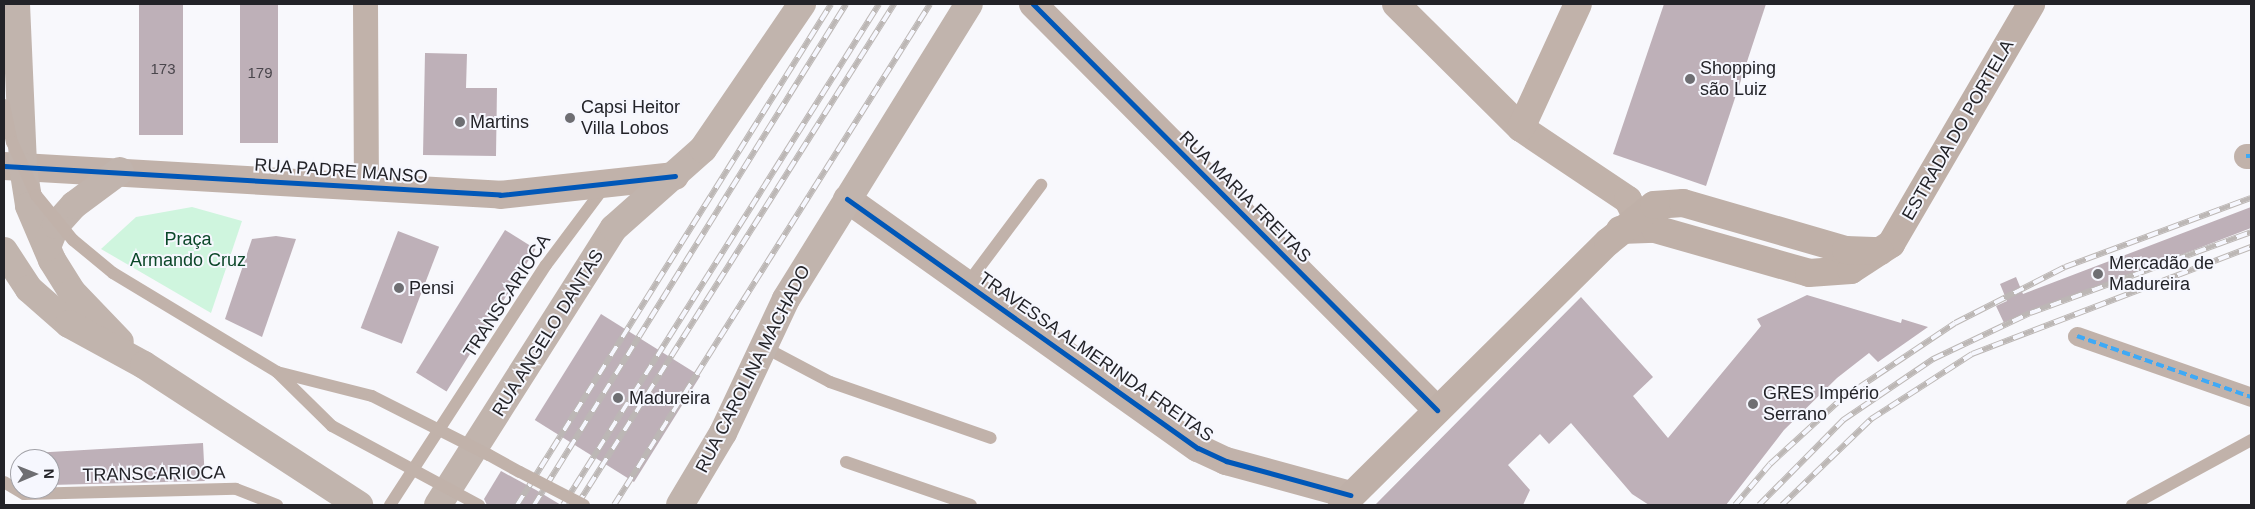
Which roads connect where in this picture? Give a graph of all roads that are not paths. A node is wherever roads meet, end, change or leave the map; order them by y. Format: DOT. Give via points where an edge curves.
graph roads {
  1 [pos="16,4"];
  2 [pos="365,4"];
  3 [pos="802,4"];
  4 [pos="969,4"];
  5 [pos="1033,4"];
  6 [pos="1396,4"];
  7 [pos="1578,4"];
  8 [pos="2031,4"];
  9 [pos="11,74"];
  10 [pos="4,105"];
  11 [pos="1521,128"];
  12 [pos="13,166"];
  13 [pos="120,171"];
  14 [pos="675,176"];
  15 [pos="1041,184"];
  16 [pos="605,185"];
  17 [pos="366,186"];
  18 [pos="847,199"];
  19 [pos="1628,223"];
  20 [pos="47,247"];
  21 [pos="4,251"];
  22 [pos="967,284"];
  23 [pos="2077,336"];
  24 [pos="762,346"];
  25 [pos="144,365"];
  26 [pos="277,372"];
  27 [pos="2251,397"];
  28 [pos="1437,410"];
  29 [pos="991,438"];
  30 [pos="2251,440"];
  31 [pos="846,462"];
  32 [pos="4,482"];
  33 [pos="1346,500"];
  34 [pos="276,505"];
  35 [pos="359,505"];
  36 [pos="390,505"];
  37 [pos="438,505"];
  38 [pos="479,505"];
  39 [pos="584,505"];
  40 [pos="680,505"];
  41 [pos="971,505"];
  42 [pos="2132,505"];
  1 -- 9 [label="main road"];
  2 -- 17 [label="street"];
  3 -- 14 [label="main road, RUA ANGELO DANTAS" via="703,148"];
  4 -- 18 [label="main road, RUA CAROLINA MACHADO"];
  5 -- 28 [label="street, RUA MARIA FREITAS"];
  6 -- 11 [label="street"];
  7 -- 11 [label="street"];
  8 -- 19 [label="main road, ESTRADA DO PORTELA" via="1890,244 1851,270 1820,274"];
  9 -- 12 [label="main road"];
  10 -- 26 [label="lane, bridge" via="12,142 28,180 73,240 132,286"];
  11 -- 19 [label="street" via="1628,200"];
  12 -- 13 [label="street, RUA PADRE MANSO"];
  12 -- 20 [label="main road"];
  13 -- 17 [label="street, RUA PADRE MANSO"];
  13 -- 20 [label="main road" via="74,205 56,225"];
  14 -- 16 [label="street, RUA PADRE MANSO"];
  14 -- 37 [label="main road, RUA ANGELO DANTAS" via="614,228"];
  15 -- 22 [label="lane"];
  16 -- 17 [label="street, RUA PADRE MANSO" via="500,195"];
  16 -- 36 [label="lane, TRANSCARIOCA" via="546,265"];
  18 -- 22 [label="street, TRAVESSA ALMERINDA FREITAS"];
  18 -- 24 [label="main road, RUA CAROLINA MACHADO"];
  19 -- 28 [label="main road"];
  20 -- 25 [label="main road" via="72,292"];
  21 -- 25 [label="main road" via="29,289 53,312"];
  22 -- 33 [label="street, TRAVESSA ALMERINDA FREITAS" via="1198,448 1226,461"];
  23 -- 27 [label="street"];
  24 -- 29 [label="lane" via="830,382"];
  24 -- 40 [label="main road, RUA CAROLINA MACHADO" via="723,434"];
  25 -- 35 [label="main road"];
  26 -- 38 [label="lane, bridge" via="332,426"];
  26 -- 39 [label="lane, bridge" via="372,396 404,409"];
  28 -- 33 [label="main road"];
  30 -- 42 [label="lane"];
  31 -- 41 [label="lane"];
  32 -- 34 [label="lane, TRANSCARIOCA" via="24,494 236,489"];
}
